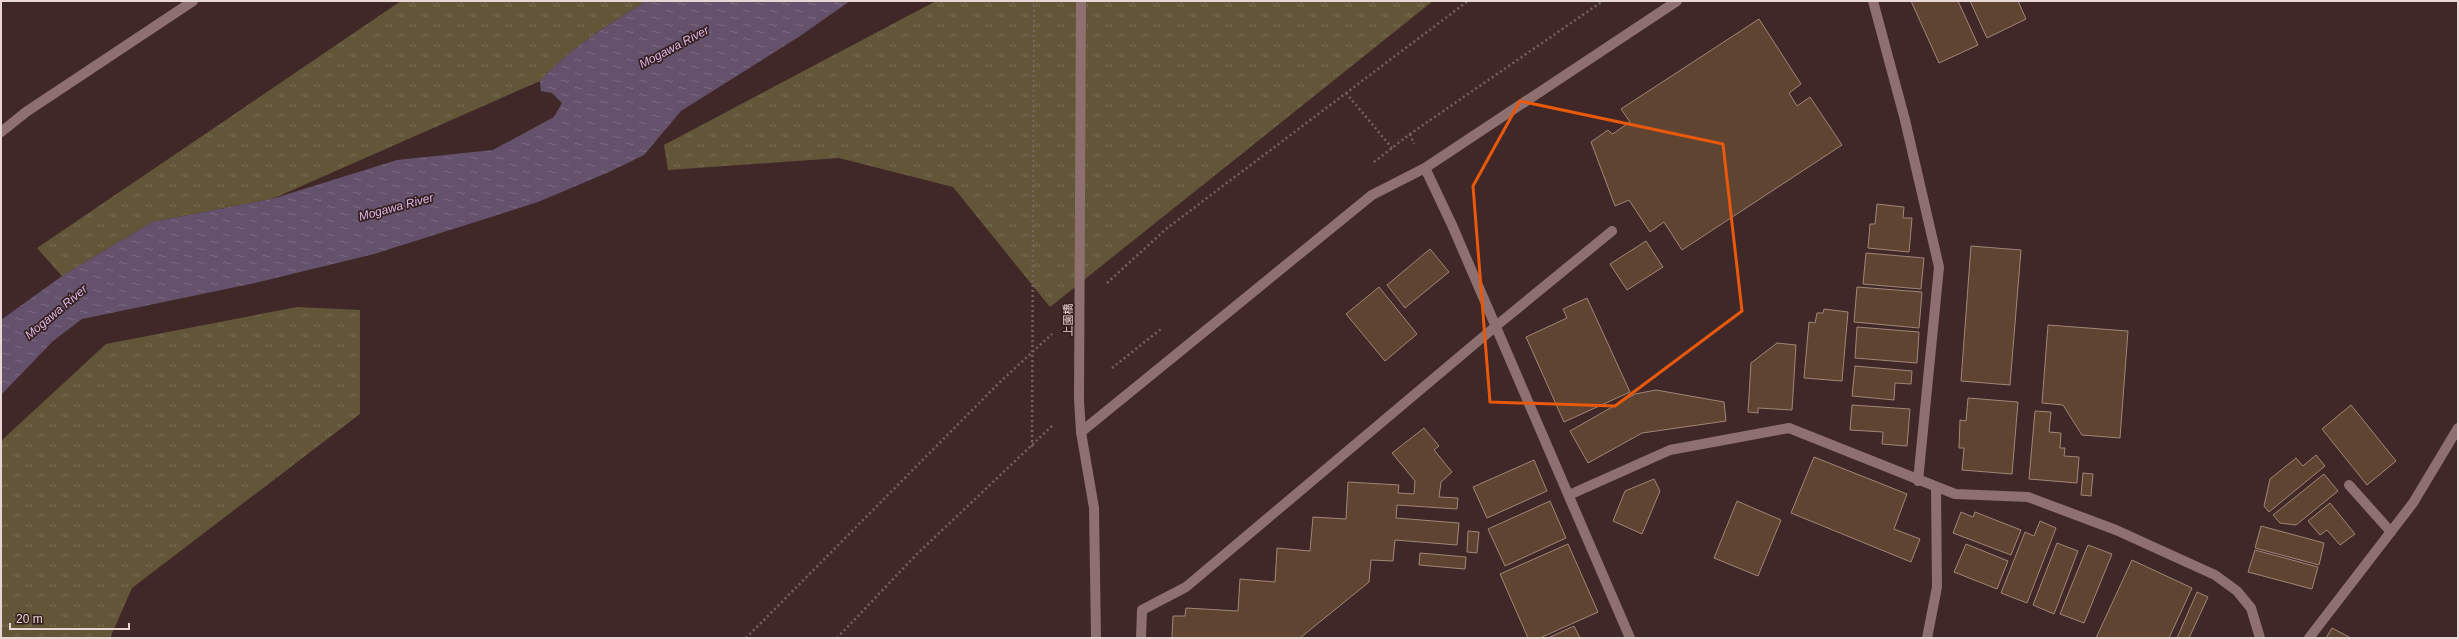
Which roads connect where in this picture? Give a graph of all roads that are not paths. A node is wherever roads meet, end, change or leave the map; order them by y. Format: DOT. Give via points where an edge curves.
graph roads {
  1 [pos="193,1"];
  2 [pos="1081,1"];
  3 [pos="1677,1"];
  4 [pos="1873,1"];
  5 [pos="1,132"];
  6 [pos="1425,168"];
  7 [pos="1612,231"];
  8 [pos="1496,326"];
  9 [pos="2458,428"];
  10 [pos="1081,432"];
  11 [pos="1918,481"];
  12 [pos="2349,485"];
  13 [pos="1936,488"];
  14 [pos="1569,495"];
  15 [pos="2391,532"];
  16 [pos="1096,638"];
  17 [pos="1141,638"];
  18 [pos="1630,638"];
  19 [pos="1927,638"];
  20 [pos="2260,638"];
  21 [pos="2309,638"];
  1 -- 5 [label="street" via="26,112"];
  2 -- 10 [label="street, 上園橋"];
  3 -- 6 [label="street"];
  4 -- 11 [label="street" via="1905,120 1939,267"];
  6 -- 8 [label="street"];
  6 -- 10 [label="street" via="1372,195"];
  7 -- 8 [label="street"];
  8 -- 14 [label="street"];
  8 -- 17 [label="street" via="1186,588 1142,610"];
  9 -- 15 [label="street" via="2412,504"];
  10 -- 16 [label="street, 上園橋" via="1094,508"];
  11 -- 13 [label="street"];
  11 -- 14 [label="street" via="1789,428 1670,450"];
  12 -- 15 [label="street"];
  13 -- 19 [label="street" via="1937,587"];
  13 -- 20 [label="street" via="1955,494 2028,497 2116,530 2215,575 2236,591 2251,608"];
  14 -- 18 [label="street"];
  15 -- 21 [label="street"];
}
